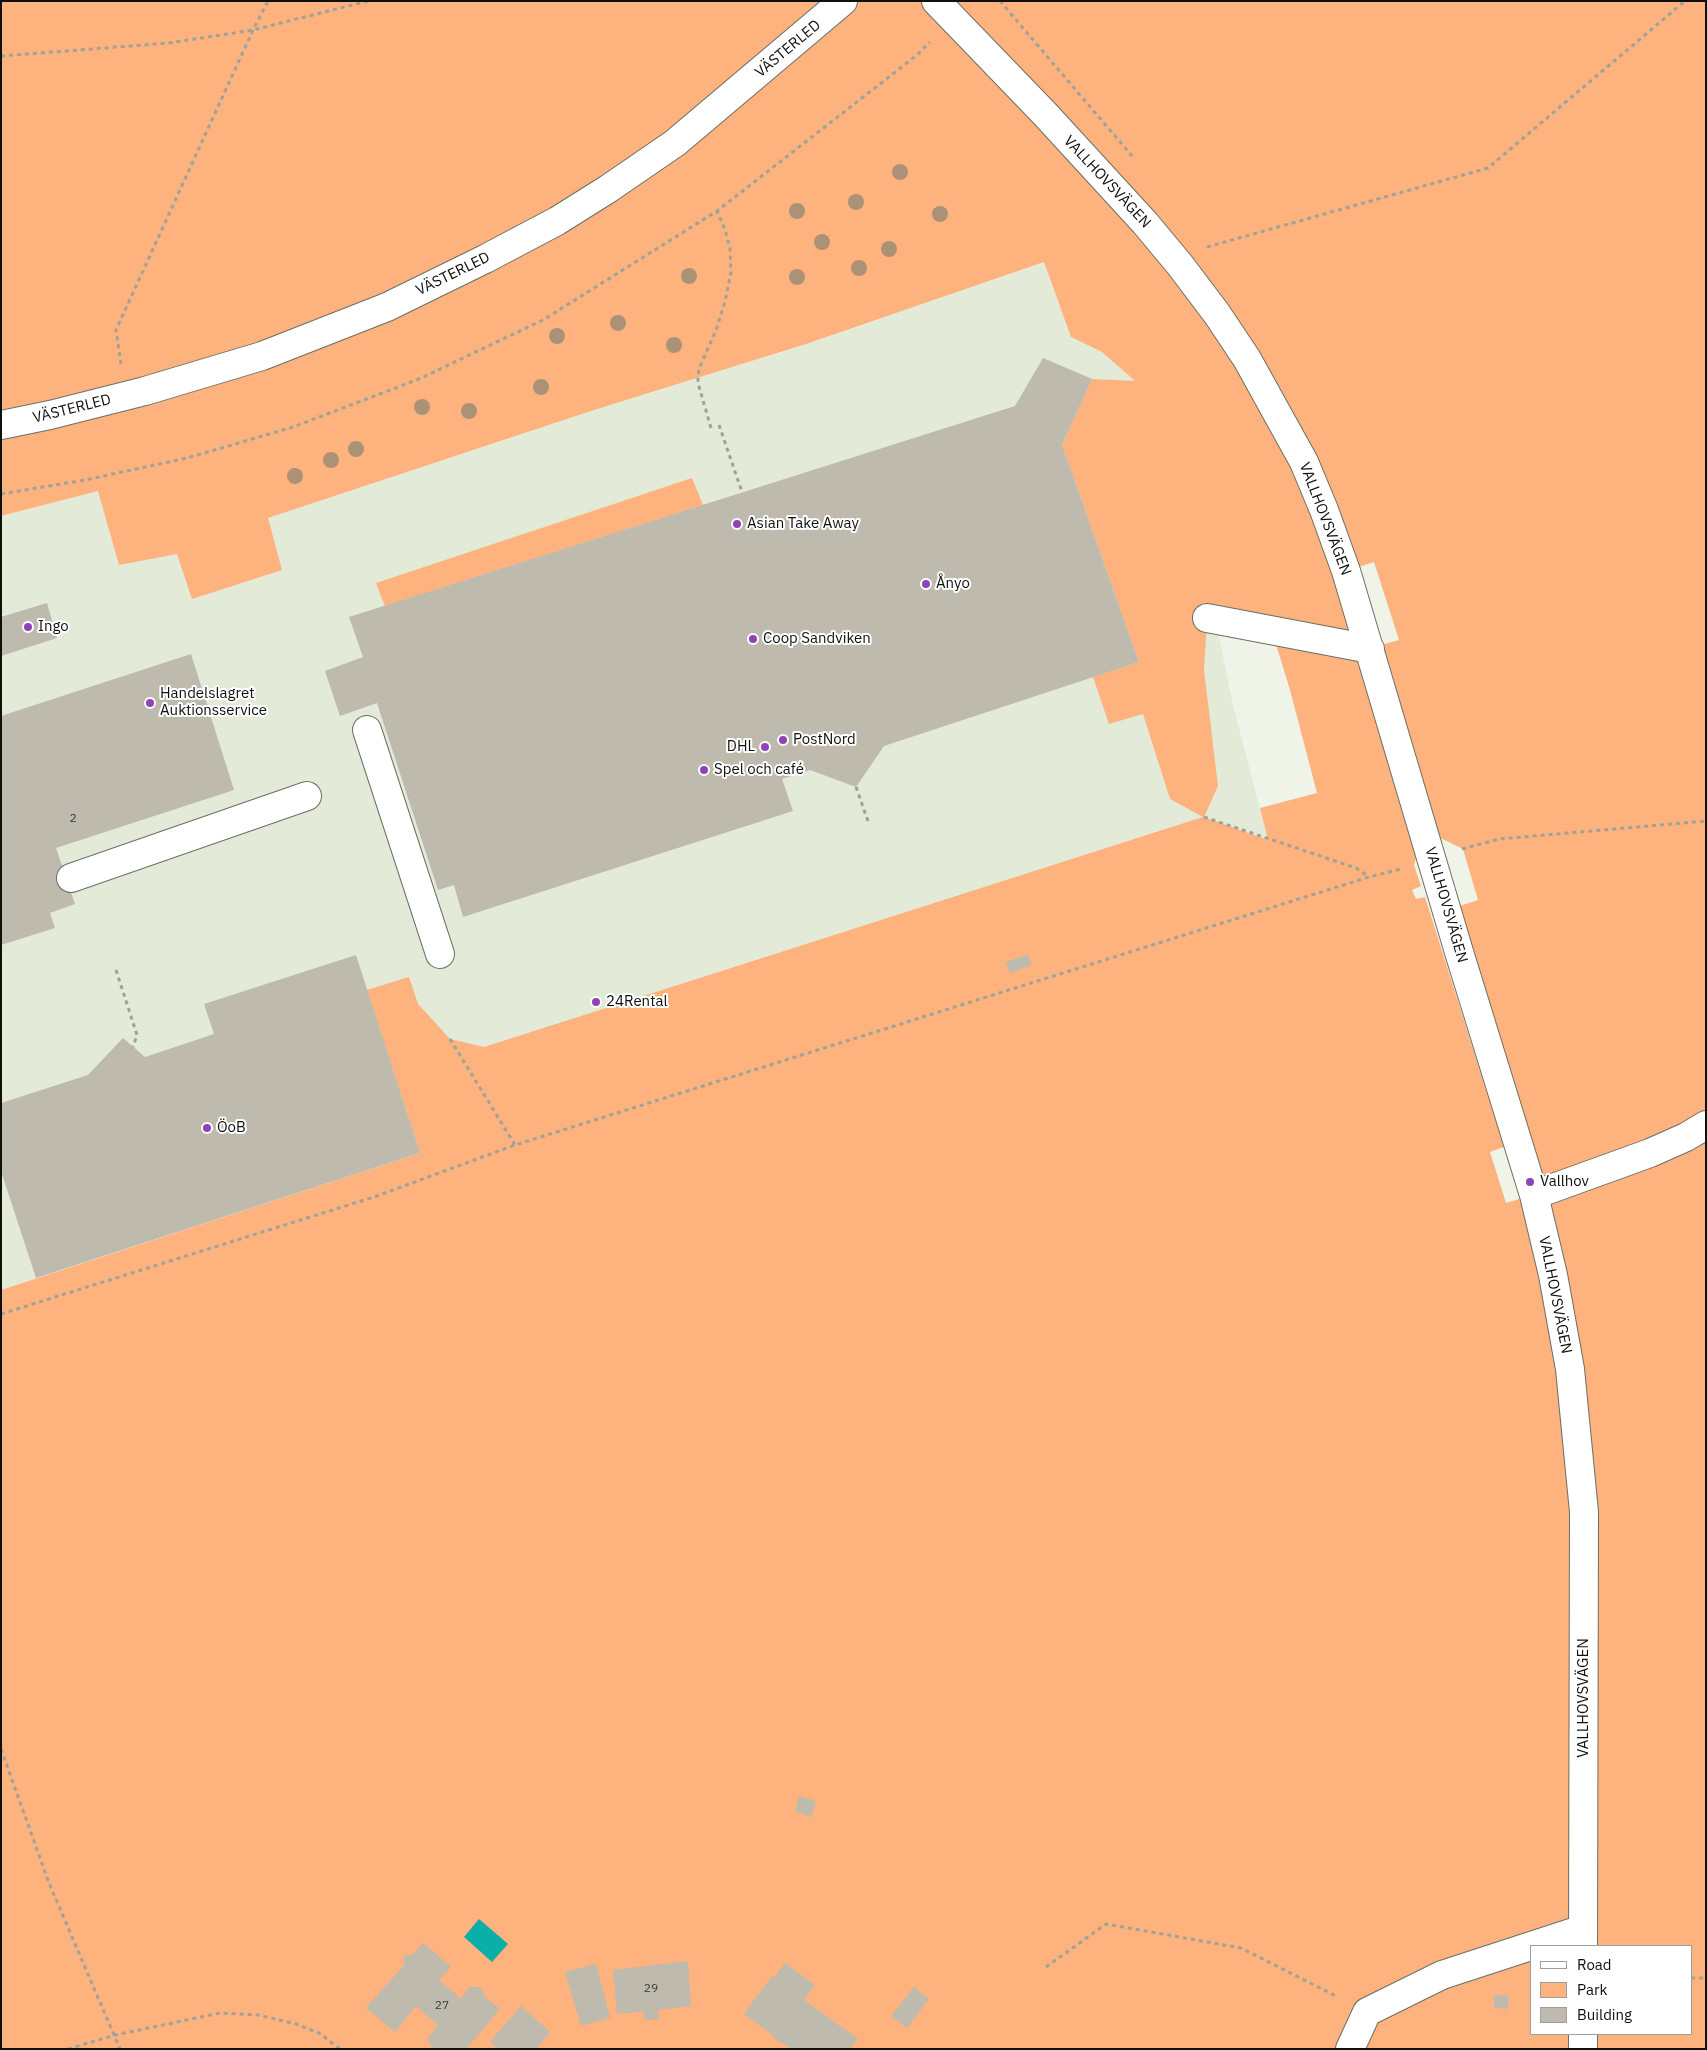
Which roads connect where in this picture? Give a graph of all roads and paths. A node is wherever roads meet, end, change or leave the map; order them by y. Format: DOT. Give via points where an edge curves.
graph roads {
  1 [pos="268,1"];
  2 [pos="368,1"];
  3 [pos="843,1"];
  4 [pos="1685,1"];
  5 [pos="945,10"];
  6 [pos="253,30"];
  7 [pos="1,56"];
  8 [pos="717,210"];
  9 [pos="1205,248"];
  10 [pos="125,396"];
  11 [pos="719,425"];
  12 [pos="1,426"];
  13 [pos="711,428"];
  14 [pos="742,492"];
  15 [pos="1,494"];
  16 [pos="1207,618"];
  17 [pos="1370,649"];
  18 [pos="367,730"];
  19 [pos="856,787"];
  20 [pos="307,796"];
  21 [pos="1204,817"];
  22 [pos="868,821"];
  23 [pos="1706,821"];
  24 [pos="1432,860"];
  25 [pos="1369,877"];
  26 [pos="71,878"];
  27 [pos="440,954"];
  28 [pos="116,970"];
  29 [pos="450,1039"];
  30 [pos="133,1047"];
  31 [pos="1706,1126"];
  32 [pos="514,1144"];
  33 [pos="1534,1195"];
  34 [pos="1,1314"];
  35 [pos="1,1749"];
  36 [pos="1583,1937"];
  37 [pos="1553,1945"];
  38 [pos="1530,1951"];
  39 [pos="1046,1967"];
  40 [pos="1692,1978"];
  41 [pos="1706,1978"];
  42 [pos="1367,2012"];
  43 [pos="1583,2035"];
  44 [pos="114,2036"];
  45 [pos="68,2049"];
  46 [pos="120,2049"];
  47 [pos="340,2049"];
  48 [pos="1350,2049"];
  49 [pos="1583,2049"];
  1 -- 6 [label="path"];
  2 -- 6 [label="path"];
  3 -- 10 [label="street, VÄSTERLED" via="676,143 557,221 387,307 262,356"];
  4 -- 9 [label="path" via="1488,168"];
  5 -- 8 [label="path" via="917,54"];
  5 -- 17 [label="street, VALLHOVSVÄGEN" via="1145,223 1227,329 1304,462 1324,510"];
  6 -- 7 [label="path" via="169,43"];
  6 -- 10 [label="path" via="116,330"];
  8 -- 13 [label="path" via="726,230 731,272 716,330 699,368 698,383"];
  8 -- 15 [label="path" via="543,320 419,379 310,421 196,455"];
  10 -- 12 [label="street, VÄSTERLED"];
  11 -- 14 [label="path"];
  16 -- 17 [label="street"];
  17 -- 24 [label="street, VALLHOVSVÄGEN"];
  18 -- 27 [label="street"];
  19 -- 22 [label="path"];
  20 -- 26 [label="street"];
  21 -- 25 [label="path" via="1356,868"];
  23 -- 24 [label="path" via="1498,839"];
  24 -- 25 [label="path"];
  24 -- 33 [label="street, VALLHOVSVÄGEN"];
  25 -- 32 [label="path"];
  28 -- 30 [label="path" via="137,1035"];
  29 -- 32 [label="path"];
  31 -- 33 [label="street" via="1650,1153"];
  32 -- 34 [label="path" via="374,1197"];
  33 -- 36 [label="street, VALLHOVSVÄGEN" via="1570,1369 1584,1512"];
  35 -- 44 [label="path" via="48,1883"];
  36 -- 37 [label="street"];
  38 -- 42 [label="street" via="1442,1975"];
  39 -- 42 [label="path" via="1106,1924 1241,1948"];
  40 -- 41 [label="path"];
  42 -- 48 [label="street"];
  43 -- 49 [label="street"];
  44 -- 45 [label="path"];
  44 -- 46 [label="path"];
  44 -- 47 [label="path" via="220,2013 258,2015 319,2033"];
}
